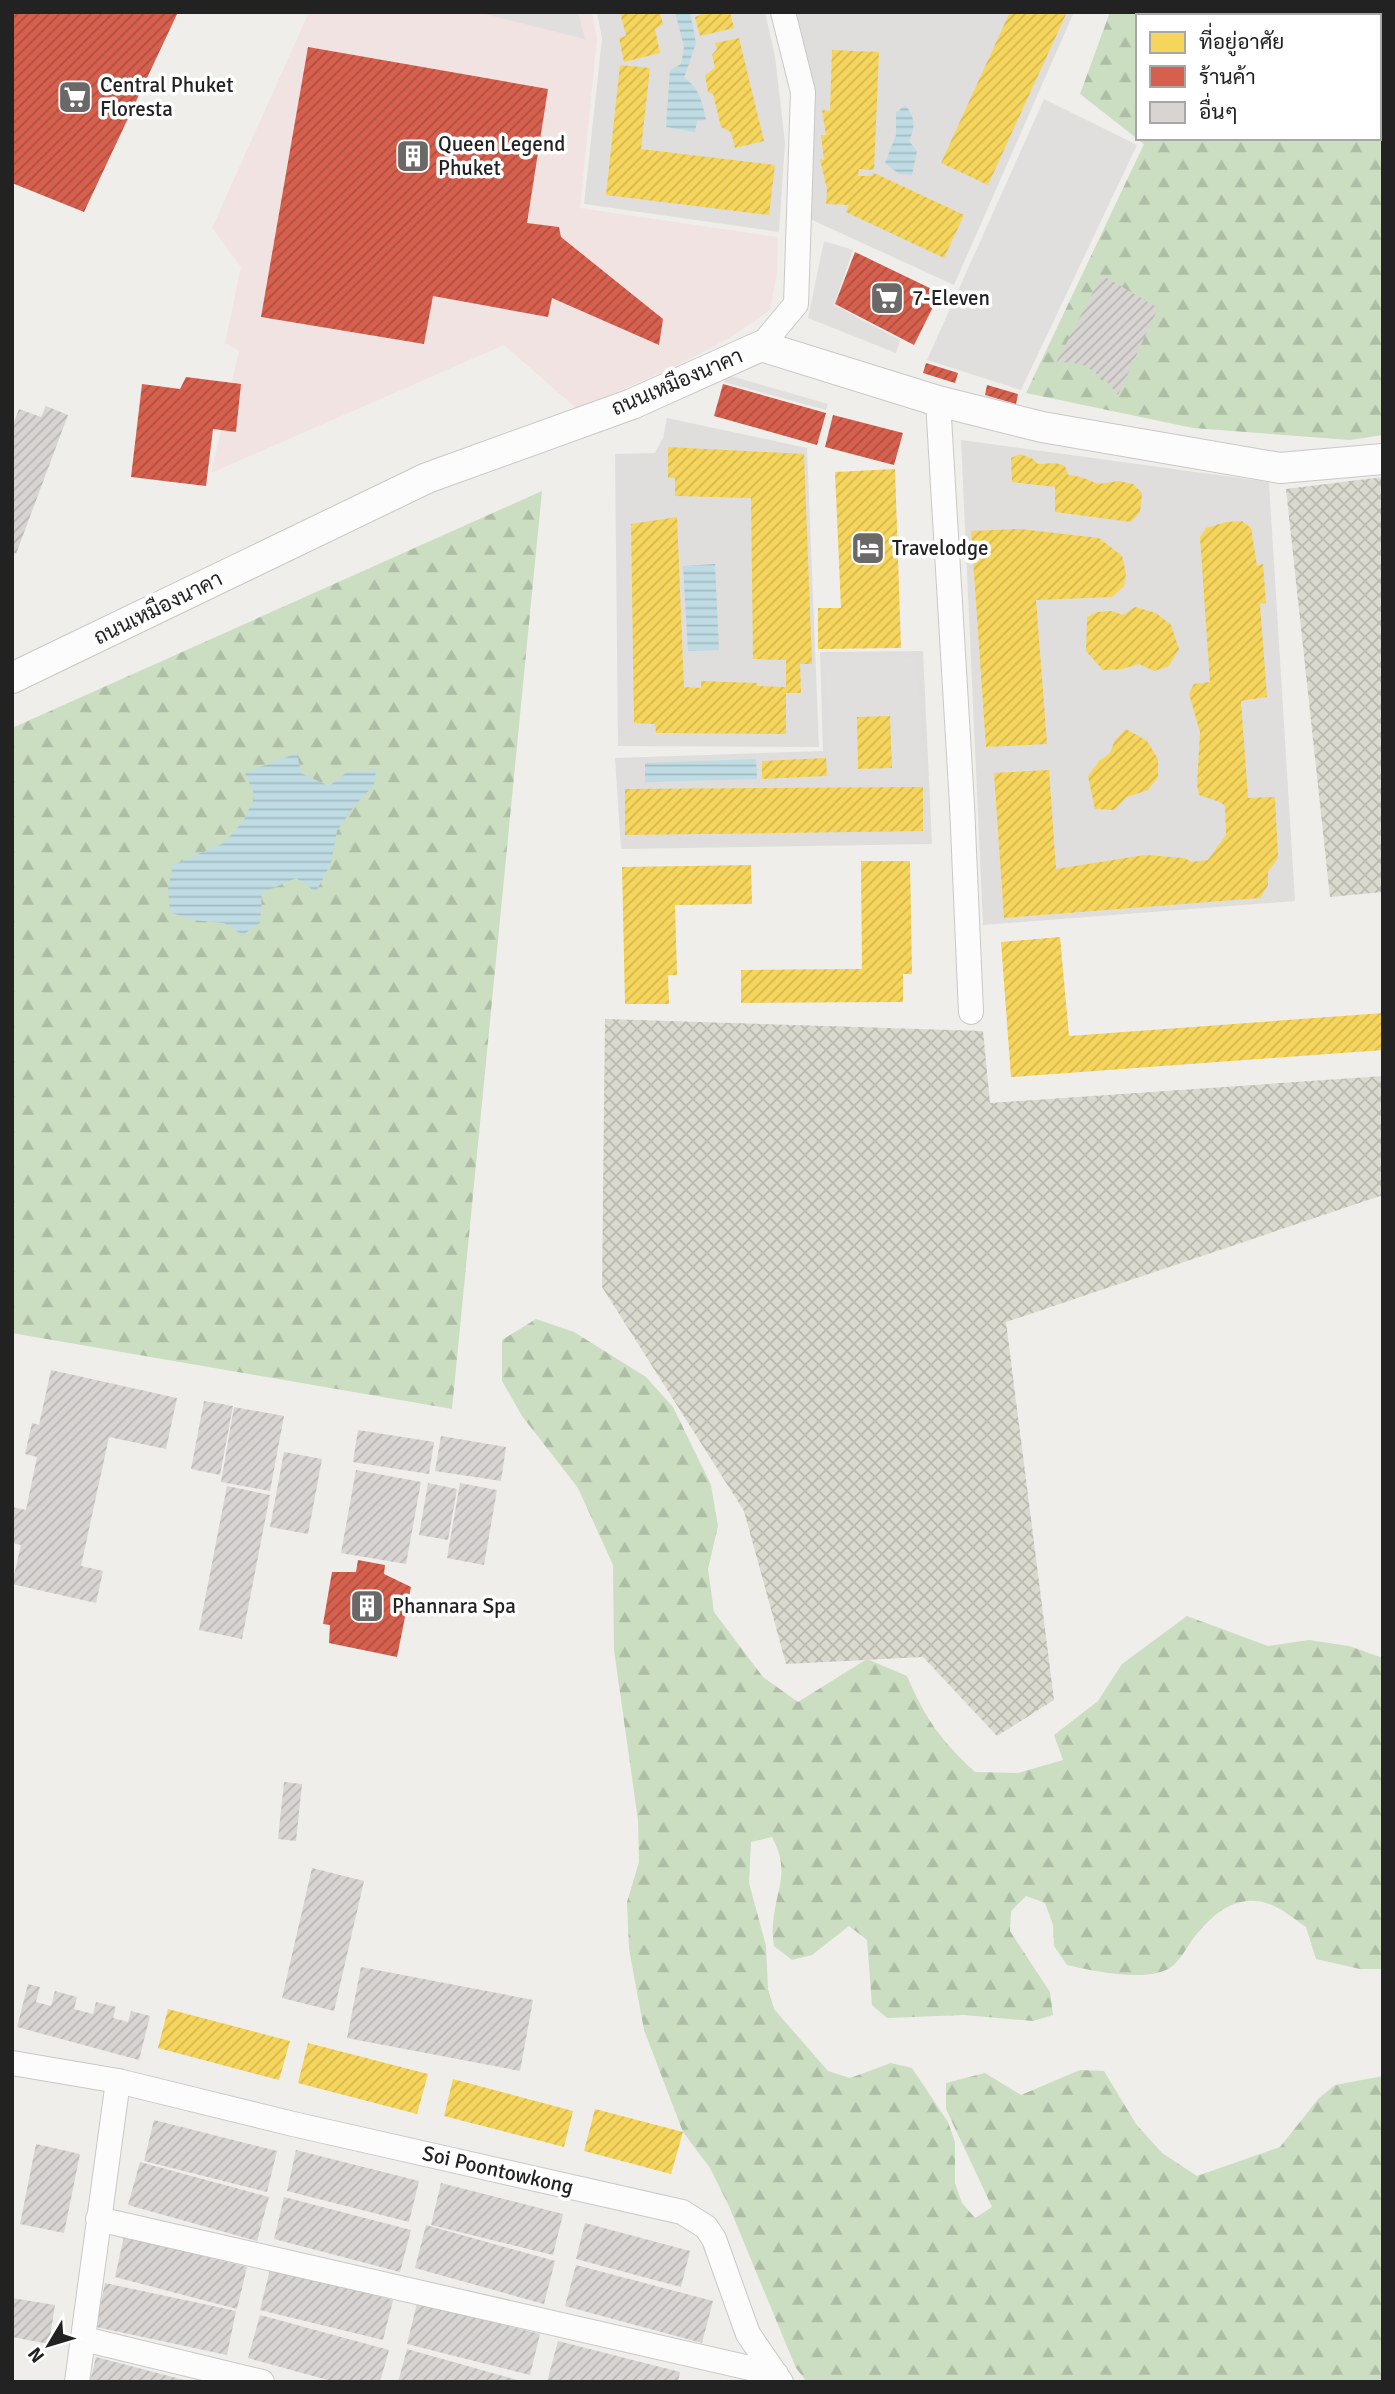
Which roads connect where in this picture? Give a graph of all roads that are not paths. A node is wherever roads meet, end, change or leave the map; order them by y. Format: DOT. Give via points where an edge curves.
graph roads {
  1 [pos="783,12"];
  2 [pos="761,346"];
  3 [pos="938,401"];
  4 [pos="1383,459"];
  5 [pos="12,678"];
  6 [pos="971,1012"];
  7 [pos="12,2063"];
  8 [pos="118,2081"];
  9 [pos="98,2219"];
  10 [pos="84,2339"];
  11 [pos="779,2378"];
  12 [pos="77,2382"];
  13 [pos="261,2382"];
  1 -- 2 [label="street" via="803,92 796,304"];
  2 -- 3 [label="street, ถนนเหมืองนาคา"];
  2 -- 5 [label="street, ถนนเหมืองนาคา" via="632,404 427,478"];
  3 -- 4 [label="street, ถนนเหมืองนาคา" via="1042,427 1280,468"];
  3 -- 6 [label="street"];
  7 -- 8 [label="street, Soi Poontowkong"];
  8 -- 9 [label="street"];
  8 -- 11 [label="street, Soi Poontowkong" via="682,2212 706,2227 714,2239 748,2334"];
  9 -- 10 [label="street"];
  9 -- 11 [label="street"];
  10 -- 12 [label="street"];
  10 -- 13 [label="street"];
}
